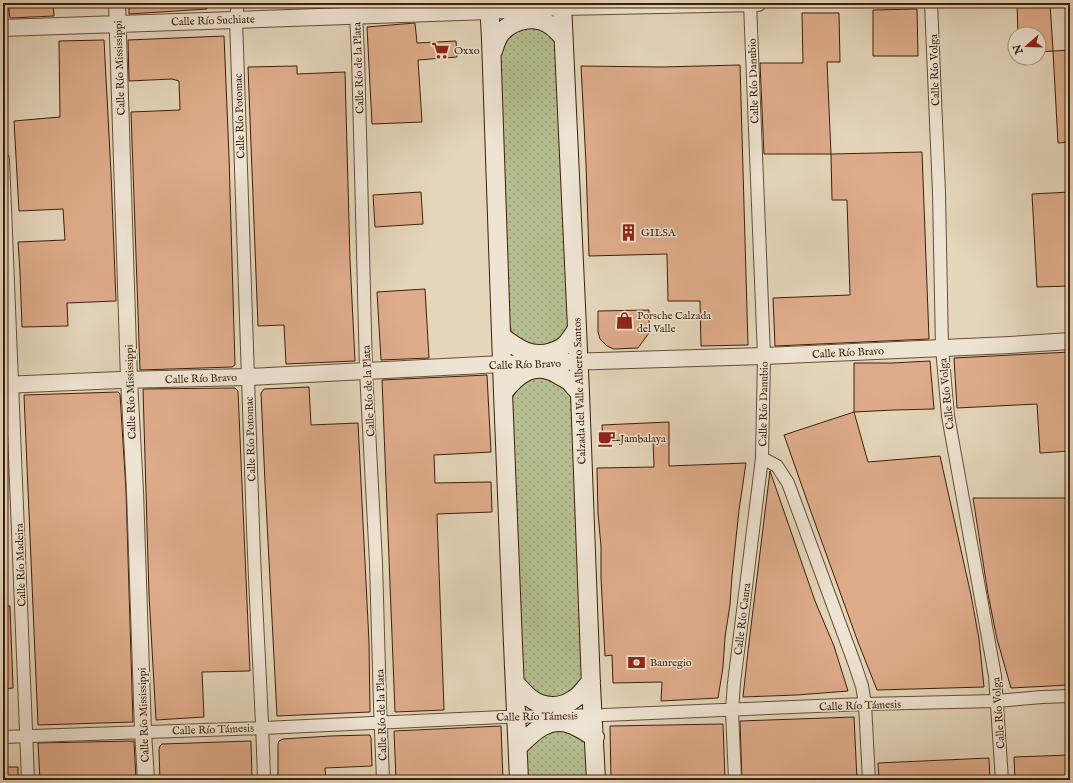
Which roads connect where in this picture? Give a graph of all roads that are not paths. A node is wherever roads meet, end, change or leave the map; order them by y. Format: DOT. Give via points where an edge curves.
graph roads {
  1 [pos="117,3"];
  2 [pos="238,3"];
  3 [pos="750,3"];
  4 [pos="758,3"];
  5 [pos="931,3"];
  6 [pos="562,5"];
  7 [pos="489,7"];
  8 [pos="355,9"];
  9 [pos="236,19"];
  10 [pos="118,24"];
  11 [pos="3,28"];
  12 [pos="564,38"];
  13 [pos="492,58"];
  14 [pos="3,159"];
  15 [pos="577,329"];
  16 [pos="501,336"];
  17 [pos="1070,341"];
  18 [pos="942,348"];
  19 [pos="764,356"];
  20 [pos="578,362"];
  21 [pos="502,364"];
  22 [pos="366,371"];
  23 [pos="247,377"];
  24 [pos="129,380"];
  25 [pos="8,385"];
  26 [pos="503,393"];
  27 [pos="580,393"];
  28 [pos="762,458"];
  29 [pos="591,681"];
  30 [pos="515,683"];
  31 [pos="1070,696"];
  32 [pos="997,701"];
  33 [pos="865,704"];
  34 [pos="732,710"];
  35 [pos="593,715"];
  36 [pos="517,717"];
  37 [pos="380,722"];
  38 [pos="263,728"];
  39 [pos="143,732"];
  40 [pos="26,736"];
  41 [pos="3,737"];
  42 [pos="594,737"];
  43 [pos="518,748"];
  44 [pos="28,780"];
  45 [pos="146,780"];
  46 [pos="264,780"];
  47 [pos="383,780"];
  48 [pos="519,780"];
  49 [pos="596,780"];
  50 [pos="735,780"];
  51 [pos="869,780"];
  52 [pos="1002,780"];
  1 -- 10 [label="street, Calle Río Mississippi"];
  2 -- 9 [label="street, Calle Río Potomac"];
  3 -- 4 [label="street, Calle Río Suchiate"];
  3 -- 6 [label="street, Calle Río Suchiate"];
  3 -- 19 [label="street, Calle Río Danubio"];
  5 -- 18 [label="street, Calle Río Volga"];
  6 -- 7 [label="street, Calle Río Suchiate"];
  6 -- 12 [label="main road, Calzada del Valle Alberto Santos"];
  7 -- 8 [label="street, Calle Río Suchiate"];
  7 -- 13 [label="main road"];
  8 -- 9 [label="street, Calle Río Suchiate"];
  8 -- 22 [label="street, Calle Río de la Plata"];
  9 -- 10 [label="street, Calle Río Suchiate"];
  9 -- 23 [label="street, Calle Río Potomac"];
  10 -- 11 [label="street, Calle Río Suchiate"];
  10 -- 24 [label="street, Calle Río Mississippi"];
  12 -- 13 [label="main road" via="549,24 526,19 512,23 501,32"];
  12 -- 15 [label="main road, Calzada del Valle Alberto Santos"];
  13 -- 16 [label="main road"];
  14 -- 25 [label="street, Calle Río Madeira"];
  15 -- 16 [label="main road" via="568,343 548,353 539,354 525,352"];
  15 -- 20 [label="main road, Calzada del Valle Alberto Santos"];
  16 -- 21 [label="main road"];
  17 -- 18 [label="street, Calle Río Bravo"];
  18 -- 19 [label="street, Calle Río Bravo"];
  18 -- 32 [label="street, Calle Río Volga" via="949,423 996,676"];
  19 -- 20 [label="street, Calle Río Bravo"];
  19 -- 28 [label="street, Calle Río Danubio"];
  20 -- 21 [label="street, Calle Río Bravo"];
  20 -- 27 [label="main road, Calzada del Valle Alberto Santos"];
  21 -- 22 [label="street, Calle Río Bravo"];
  21 -- 26 [label="main road"];
  22 -- 23 [label="street, Calle Río Bravo"];
  22 -- 37 [label="street, Calle Río de la Plata" via="376,563"];
  23 -- 24 [label="street, Calle Río Bravo"];
  23 -- 38 [label="street, Calle Río Potomac"];
  24 -- 25 [label="street, Calle Río Bravo"];
  24 -- 39 [label="street, Calle Río Mississippi"];
  25 -- 40 [label="street, Calle Río Madeira"];
  26 -- 27 [label="main road" via="524,372 545,369 569,381"];
  26 -- 30 [label="main road"];
  27 -- 29 [label="main road, Calzada del Valle Alberto Santos"];
  28 -- 33 [label="street, Calle Río Danubio" via="777,466 788,483 855,665"];
  28 -- 34 [label="street, Calle Río Caura"];
  29 -- 30 [label="main road" via="576,699 559,706 537,702"];
  29 -- 35 [label="main road, Calzada del Valle Alberto Santos"];
  30 -- 36 [label="main road"];
  31 -- 32 [label="street, Calle Río Támesis"];
  32 -- 33 [label="street, Calle Río Támesis"];
  32 -- 52 [label="street, Calle Río Volga"];
  33 -- 34 [label="street, Calle Río Támesis"];
  33 -- 51 [label="street, Calle Río Danubio"];
  34 -- 35 [label="street, Calle Río Támesis"];
  34 -- 50 [label="street, Calle Río Caura"];
  35 -- 36 [label="street, Calle Río Támesis"];
  35 -- 42 [label="main road, Calzada del Valle Alberto Santos"];
  36 -- 37 [label="street, Calle Río Támesis"];
  36 -- 43 [label="main road"];
  37 -- 38 [label="street, Calle Río Támesis"];
  37 -- 47 [label="street, Calle Río de la Plata"];
  38 -- 39 [label="street, Calle Río Támesis"];
  38 -- 46 [label="street, Calle Río Potomac"];
  39 -- 40 [label="street, Calle Río Támesis"];
  39 -- 45 [label="street, Calle Río Mississippi"];
  40 -- 41 [label="street, Calle Río Támesis"];
  40 -- 44 [label="street, Calle Río Madeira"];
  42 -- 43 [label="main road" via="574,725 554,722 536,730"];
  42 -- 49 [label="main road, Calzada del Valle Alberto Santos"];
  43 -- 48 [label="main road"];
}
